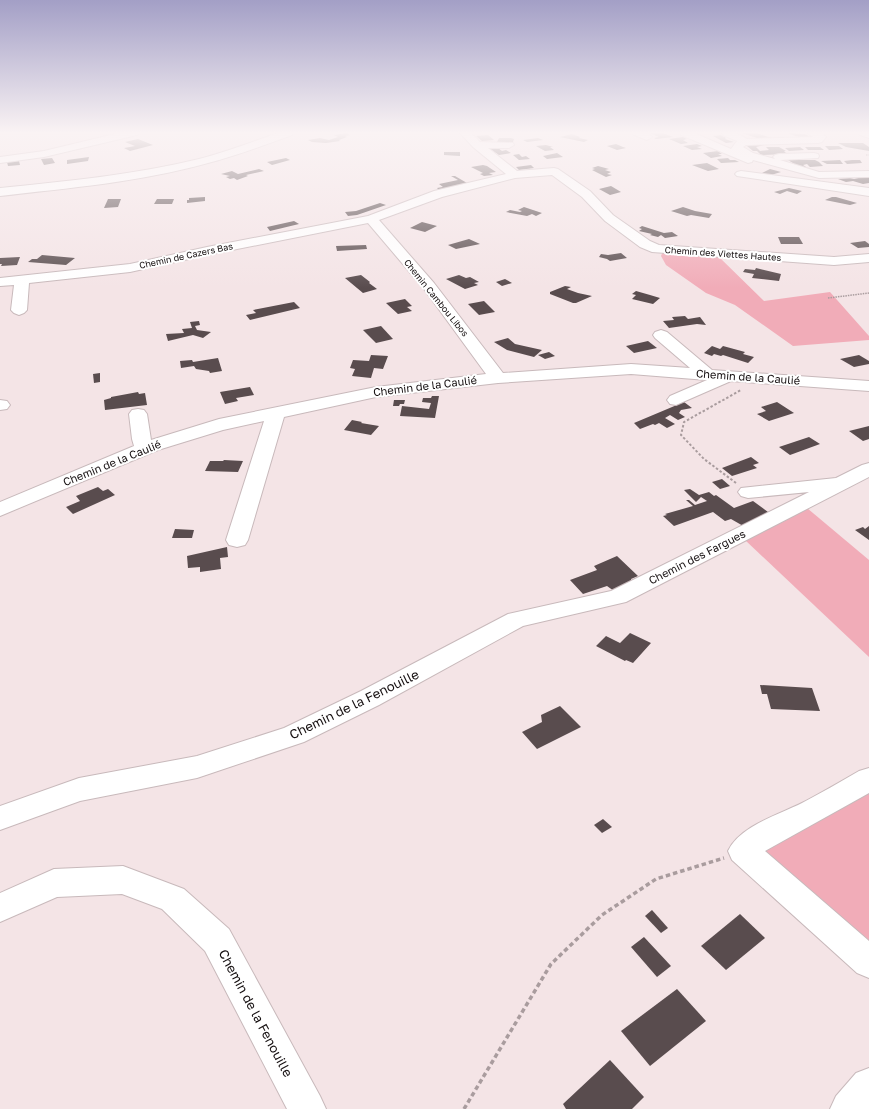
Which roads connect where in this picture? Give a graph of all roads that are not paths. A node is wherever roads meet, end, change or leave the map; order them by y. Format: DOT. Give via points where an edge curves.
graph roads {
  1 [pos="74,185"];
  2 [pos="476,185"];
  3 [pos="573,185"];
  4 [pos="817,185"];
  5 [pos="0,192"];
  6 [pos="869,192"];
  7 [pos="371,219"];
  8 [pos="657,249"];
  9 [pos="869,258"];
  10 [pos="648,261"];
  11 [pos="22,280"];
  12 [pos="0,282"];
  13 [pos="19,310"];
  14 [pos="662,335"];
  15 [pos="707,374"];
  16 [pos="731,375"];
  17 [pos="498,378"];
  18 [pos="869,386"];
  19 [pos="676,400"];
  20 [pos="138,414"];
  21 [pos="274,418"];
  22 [pos="145,448"];
  23 [pos="869,469"];
  24 [pos="241,481"];
  25 [pos="841,482"];
  26 [pos="748,492"];
  27 [pos="0,510"];
  28 [pos="237,540"];
  29 [pos="516,620"];
  30 [pos="869,779"];
  31 [pos="0,818"];
  32 [pos="0,908"];
  33 [pos="869,962"];
  34 [pos="869,1086"];
  35 [pos="308,1109"];
  36 [pos="849,1109"];
  1 -- 5 [label="street"];
  2 -- 7 [label="street, Chemin des Viettes Hautes" via="438,194"];
  3 -- 8 [label="street, Chemin des Viettes Hautes" via="586,194 608,218 644,244"];
  4 -- 6 [label="street"];
  7 -- 11 [label="street, Chemin de Cazers Bas" via="130,268"];
  7 -- 17 [label="street, Chemin Cambou Libos" via="429,286"];
  8 -- 9 [label="street, Chemin des Viettes Hautes" via="834,261"];
  8 -- 10 [label="street"];
  11 -- 12 [label="street, Chemin de Cazers Bas"];
  11 -- 13 [label="street"];
  14 -- 15 [label="street"];
  15 -- 16 [label="street, Chemin de la Caulié"];
  15 -- 17 [label="street, Chemin de la Caulié" via="631,369"];
  16 -- 18 [label="street, Chemin de la Caulié"];
  16 -- 19 [label="street"];
  17 -- 21 [label="street, Chemin de la Caulié" via="376,392"];
  20 -- 22 [label="street" via="140,438"];
  21 -- 22 [label="street, Chemin de la Caulié" via="219,424"];
  21 -- 24 [label="street" via="260,430 249,446 251,466"];
  21 -- 28 [label="street"];
  22 -- 27 [label="street, Chemin de la Caulié"];
  23 -- 25 [label="street, Chemin des Fargues"];
  25 -- 26 [label="street"];
  25 -- 29 [label="street, Chemin des Fargues" via="618,597"];
  29 -- 31 [label="street, Chemin de la Fenouille" via="370,698 294,735 197,767 79,790"];
  30 -- 33 [label="street" via="759,838 744,851"];
  32 -- 35 [label="street, Chemin de la Fenouille" via="54,883 124,880 173,899 217,940"];
  34 -- 36 [label="street"];
}
